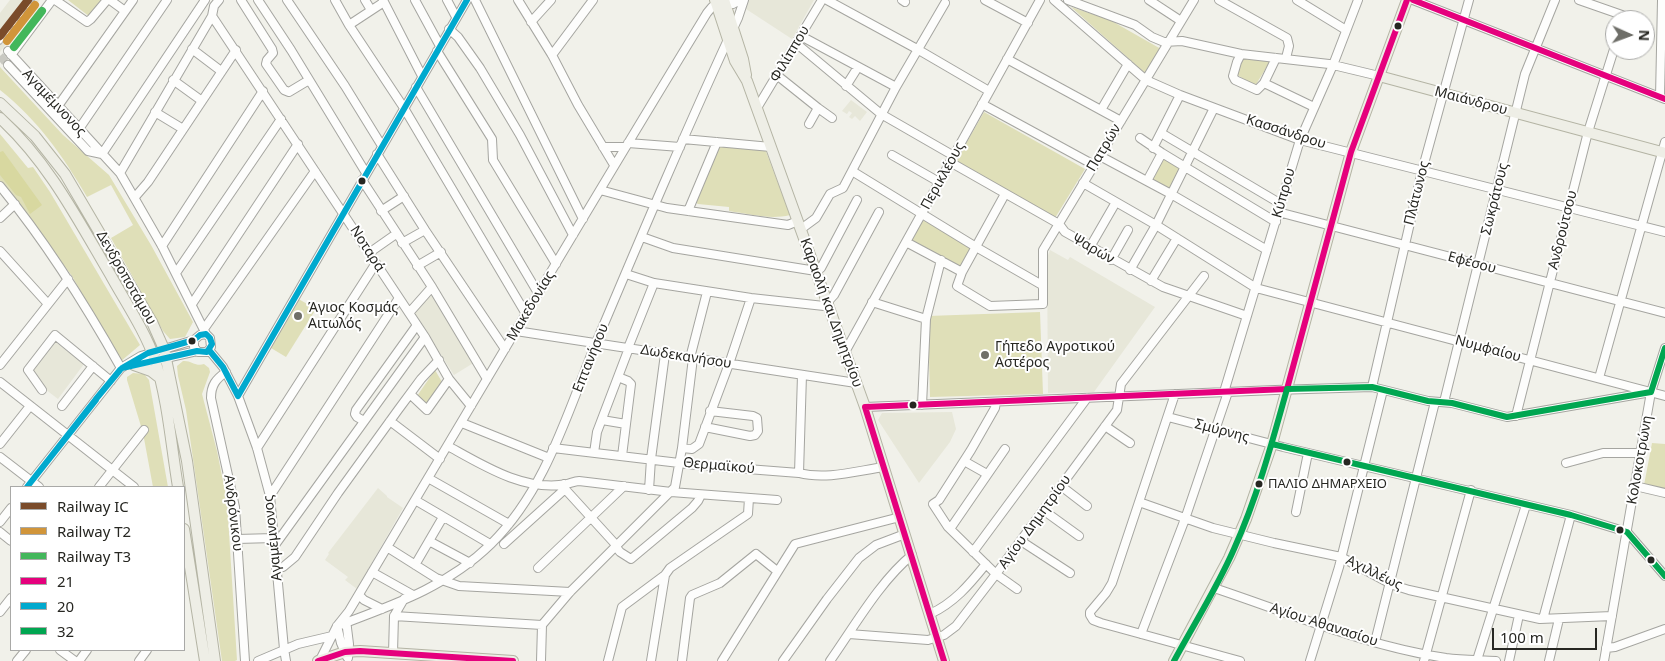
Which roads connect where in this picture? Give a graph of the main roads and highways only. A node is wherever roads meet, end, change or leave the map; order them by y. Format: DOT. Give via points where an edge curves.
graph roads {
  1 [pos="1407,0"];
  2 [pos="722,1"];
  3 [pos="1379,76"];
  4 [pos="747,81"];
  5 [pos="0,103"];
  6 [pos="0,118"];
  7 [pos="1663,153"];
  8 [pos="134,365"];
  9 [pos="160,378"];
  10 [pos="178,486"];
  11 [pos="185,535"];
  12 [pos="407,654"];
  13 [pos="348,655"];
  14 [pos="447,659"];
  15 [pos="489,660"];
  16 [pos="205,661"];
  17 [pos="215,661"];
  18 [pos="319,661"];
  19 [pos="334,661"];
  20 [pos="513,661"];
  21 [pos="944,661"];
  22 [pos="1174,661"];
  1 -- 3 [label="main road"];
  2 -- 4 [label="main road, Καραολή και Δημητρίου" via="743,59"];
  2 -- 4 [label="main road, Καραολή και Δημητρίου" via="728,39 735,61"];
  3 -- 7 [label="main road, Μαιάνδρου"];
  3 -- 22 [label="main road" via="1352,152 1272,444 1240,535"];
  4 -- 21 [label="main road, Καραολή και Δημητρίου" via="865,407"];
  5 -- 17 [label="main road, Δενδροποτάμου" via="45,147 79,195 152,322 165,354 187,461"];
  6 -- 9 [label="main road, Δενδροποτάμου" via="54,179 131,312 154,357"];
  8 -- 9 [label="main road"];
  9 -- 10 [label="main road, Δενδροποτάμου"];
  11 -- 16 [label="main road"];
  12 -- 13 [label="main road"];
  12 -- 13 [label="main road" via="392,658"];
  12 -- 14 [label="main road"];
  13 -- 18 [label="main road"];
  13 -- 19 [label="main road"];
  14 -- 15 [label="main road"];
  15 -- 20 [label="main road"];
}
